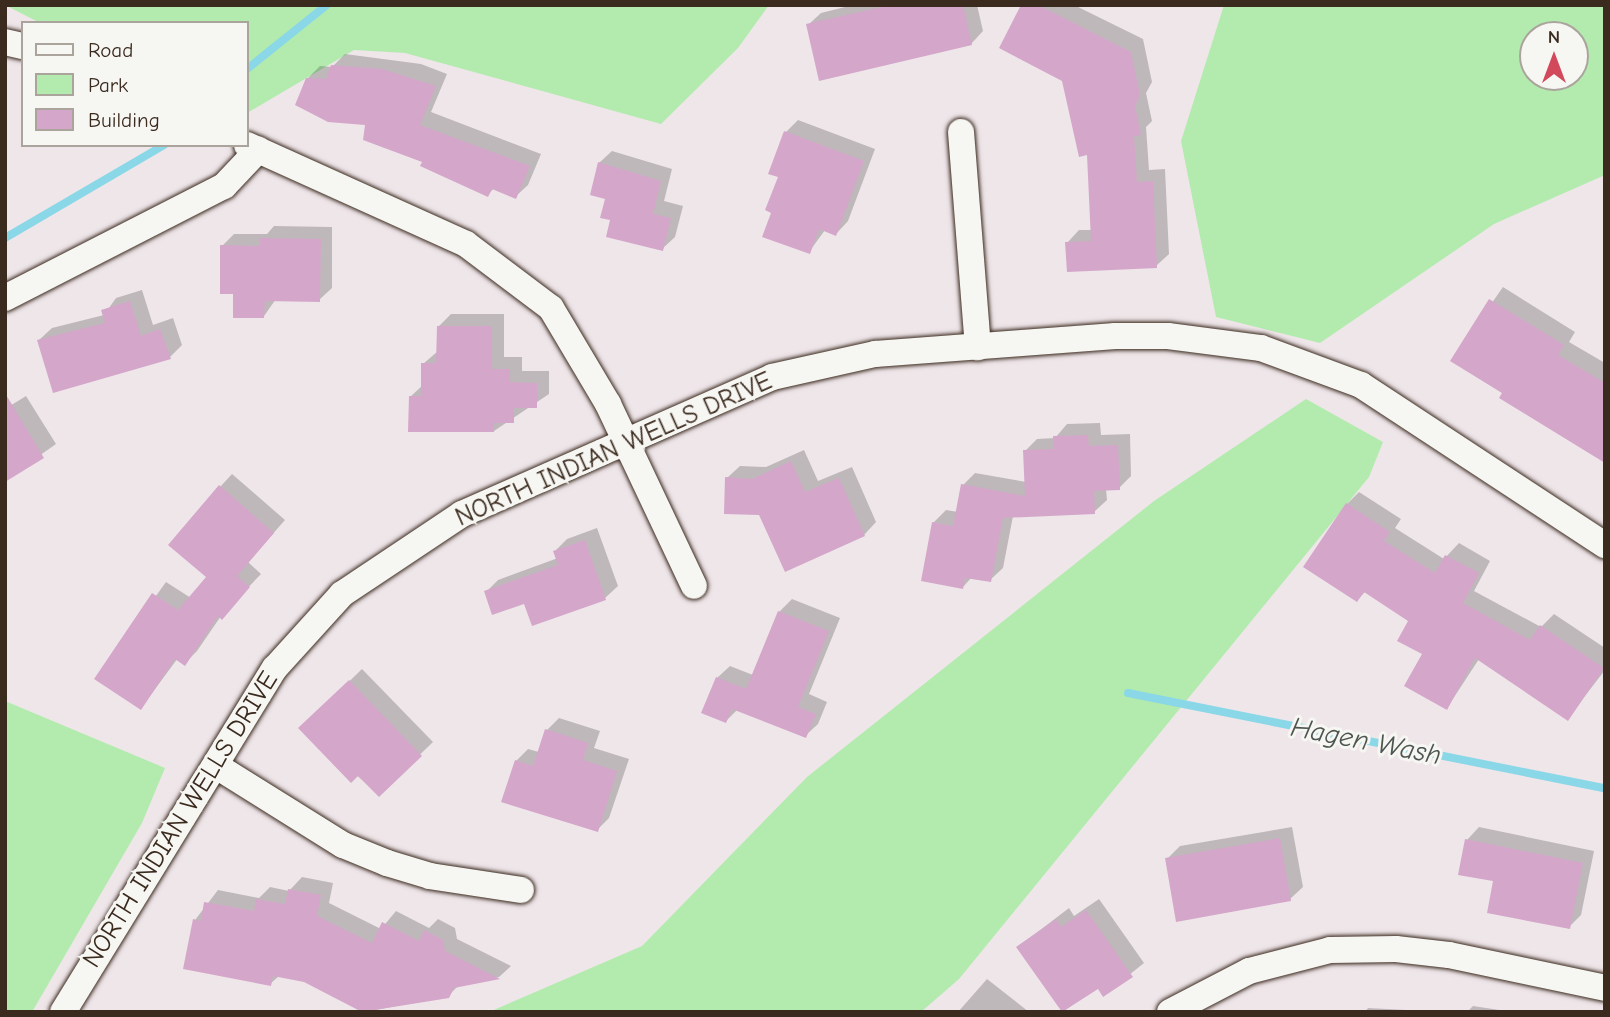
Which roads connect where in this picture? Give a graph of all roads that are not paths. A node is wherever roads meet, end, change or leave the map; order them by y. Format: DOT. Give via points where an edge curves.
graph roads {
  1 [pos="961,132"];
  2 [pos="253,147"];
  3 [pos="5,298"];
  4 [pos="978,347"];
  5 [pos="627,444"];
  6 [pos="1605,545"];
  7 [pos="694,586"];
  8 [pos="218,766"];
  9 [pos="521,890"];
  10 [pos="1605,988"];
  11 [pos="62,1012"];
  12 [pos="1170,1012"];
  1 -- 4 [label="street"];
  2 -- 3 [label="street" via="224,186"];
  2 -- 5 [label="street" via="466,244 551,308"];
  4 -- 5 [label="street, NORTH INDIAN WELLS DRIVE" via="875,354 772,377"];
  4 -- 6 [label="street, NORTH INDIAN WELLS DRIVE" via="1168,336 1261,348 1310,363 1382,397"];
  5 -- 7 [label="street"];
  5 -- 8 [label="street, NORTH INDIAN WELLS DRIVE" via="462,514 367,573 319,617 275,668"];
  8 -- 9 [label="street" via="343,845 430,876"];
  8 -- 11 [label="street, NORTH INDIAN WELLS DRIVE"];
  10 -- 12 [label="street" via="1449,955 1396,949 1330,950 1250,971"];
}
